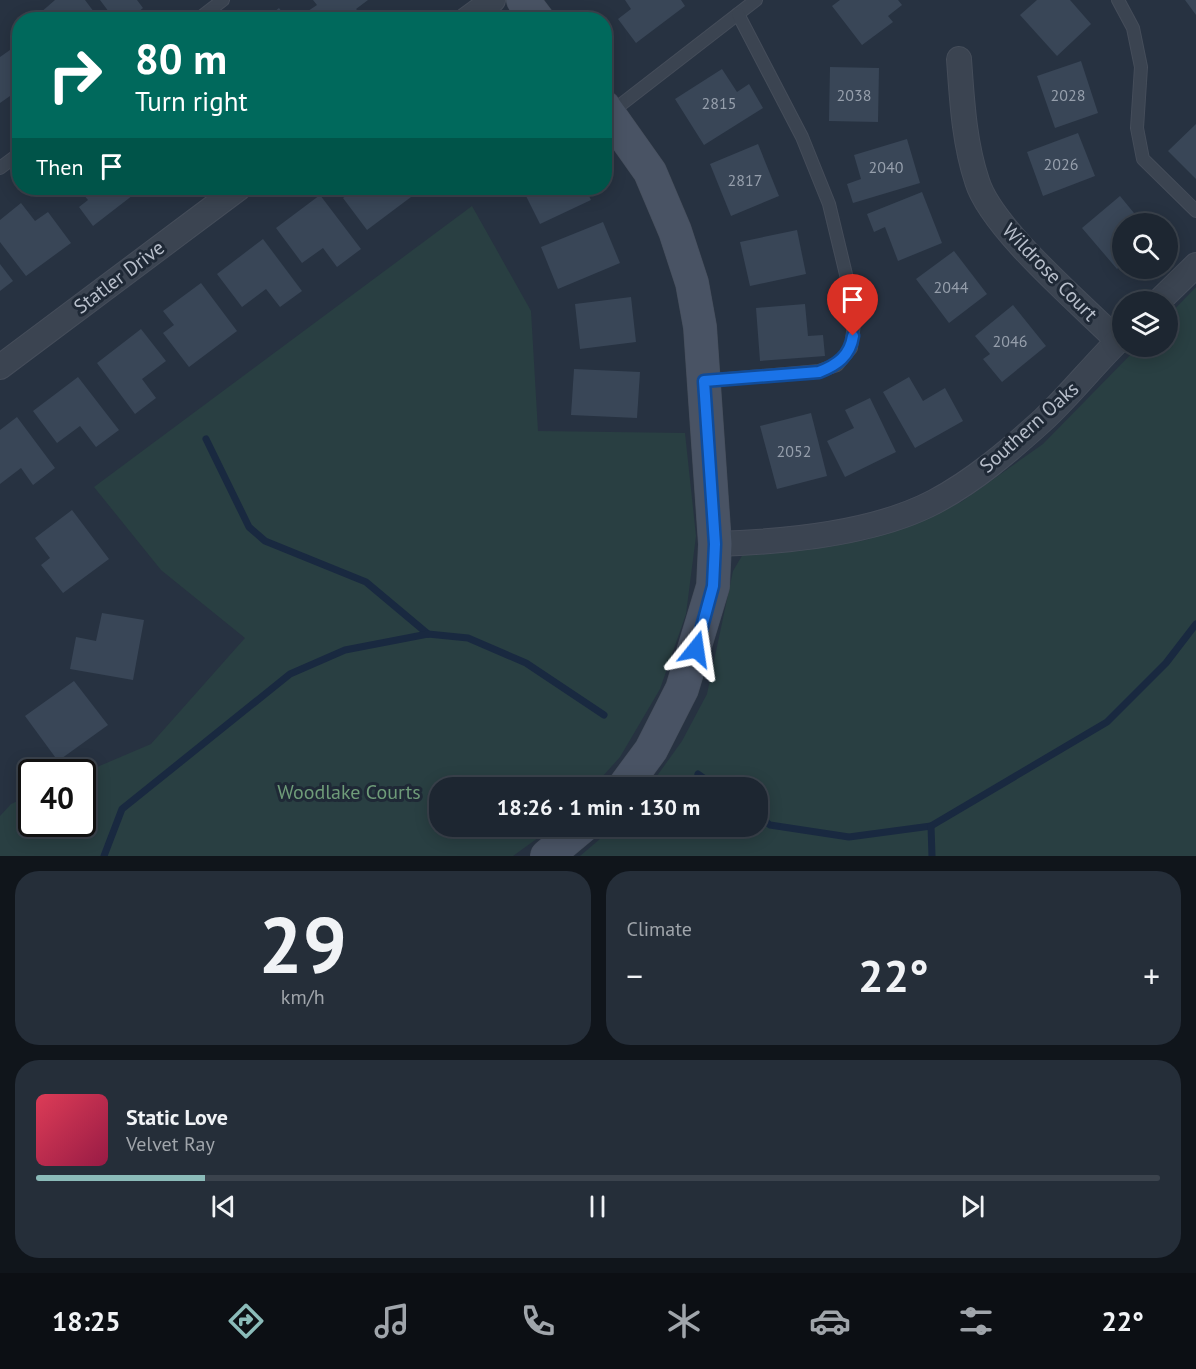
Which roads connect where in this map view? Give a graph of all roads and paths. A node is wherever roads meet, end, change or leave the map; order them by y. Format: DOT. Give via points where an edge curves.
graph roads {
  1 [pos="223,0"];
  2 [pos="493,0"];
  3 [pos="756,0"];
  4 [pos="1118,0"];
  5 [pos="207,12"];
  6 [pos="477,12"];
  7 [pos="738,14"];
  8 [pos="959,59"];
  9 [pos="612,106"];
  10 [pos="612,117"];
  11 [pos="230,195"];
  12 [pos="1196,211"];
  13 [pos="1196,265"];
  14 [pos="1169,291"];
  15 [pos="1112,331"];
  16 [pos="1112,347"];
  17 [pos="0,367"];
  18 [pos="704,381"];
  19 [pos="715,544"];
  20 [pos="630,777"];
  21 [pos="570,837"];
  22 [pos="547,856"];
  1 -- 5 [label="lane"];
  2 -- 6 [label="street"];
  3 -- 7 [label="lane"];
  4 -- 12 [label="lane" via="1133,28 1141,67 1137,128 1143,159"];
  7 -- 9 [label="lane"];
  7 -- 18 [label="lane" via="802,137 829,204 854,324 851,348 837,365 819,372"];
  8 -- 15 [label="street, Wildrose Court" via="964,120 977,183 1003,226"];
  10 -- 18 [label="street" via="650,172 675,231 692,283"];
  11 -- 17 [label="street, Statler Drive"];
  13 -- 14 [label="street"];
  16 -- 19 [label="street, Southern Oaks" via="1007,452 933,502 842,532"];
  18 -- 19 [label="street"];
  19 -- 20 [label="street" via="713,586 682,689 651,750"];
  21 -- 22 [label="street"];
}
